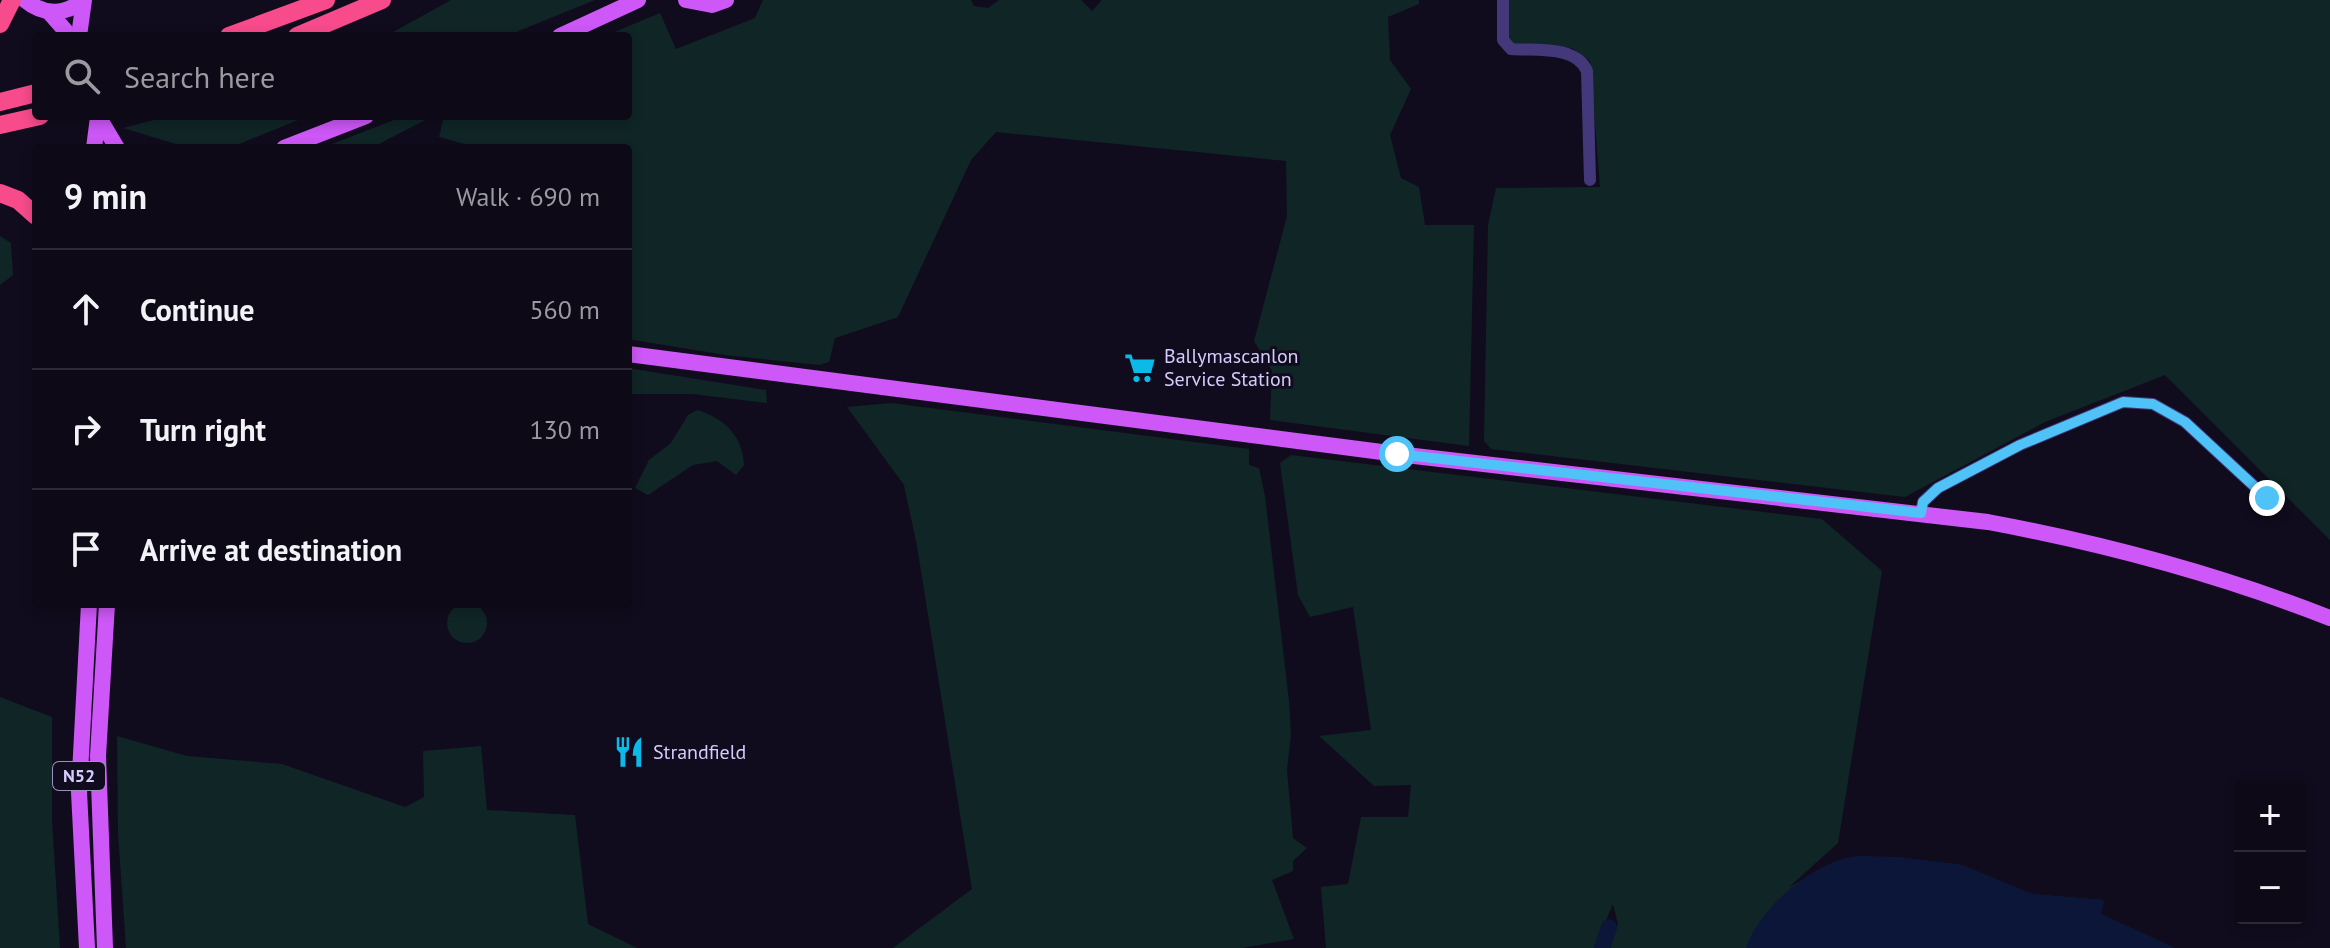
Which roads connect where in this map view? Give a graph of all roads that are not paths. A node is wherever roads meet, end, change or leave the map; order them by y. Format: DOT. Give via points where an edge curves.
graph roads {
  1 [pos="12,0"];
  2 [pos="25,0"];
  3 [pos="84,0"];
  4 [pos="326,0"];
  5 [pos="382,0"];
  6 [pos="638,0"];
  7 [pos="686,0"];
  8 [pos="726,0"];
  9 [pos="1503,0"];
  10 [pos="49,12"];
  11 [pos="0,24"];
  12 [pos="66,32"];
  13 [pos="80,32"];
  14 [pos="240,32"];
  15 [pos="306,32"];
  16 [pos="569,32"];
  17 [pos="32,94"];
  18 [pos="0,102"];
  19 [pos="32,118"];
  20 [pos="98,120"];
  21 [pos="100,120"];
  22 [pos="356,120"];
  23 [pos="0,125"];
  24 [pos="94,144"];
  25 [pos="115,144"];
  26 [pos="294,144"];
  27 [pos="1590,180"];
  28 [pos="0,193"];
  29 [pos="32,212"];
  30 [pos="632,355"];
  31 [pos="2267,498"];
  32 [pos="1921,513"];
  33 [pos="89,608"];
  34 [pos="107,608"];
  35 [pos="2330,618"];
  36 [pos="87,948"];
  37 [pos="105,948"];
  1 -- 11 [label="highway"];
  2 -- 10 [label="main road"];
  3 -- 10 [label="main road"];
  3 -- 13 [label="main road"];
  4 -- 14 [label="highway"];
  5 -- 15 [label="highway"];
  6 -- 16 [label="main road"];
  7 -- 8 [label="main road" via="712,5"];
  9 -- 27 [label="street" via="1503,40 1511,49 1570,54 1582,60 1587,71"];
  10 -- 12 [label="main road"];
  17 -- 18 [label="highway"];
  19 -- 23 [label="highway"];
  20 -- 24 [label="main road"];
  21 -- 25 [label="main road"];
  22 -- 26 [label="main road"];
  28 -- 29 [label="highway"];
  30 -- 32 [label="main road" via="1397,454"];
  31 -- 32 [label="street" via="2185,422 2153,404 2123,402 2020,445 1938,488 1923,502"];
  32 -- 35 [label="main road" via="2077,539 2144,556 2260,590"];
  33 -- 36 [label="main road, N52" via="79,792"];
  34 -- 37 [label="main road, N52" via="98,756"];
}
